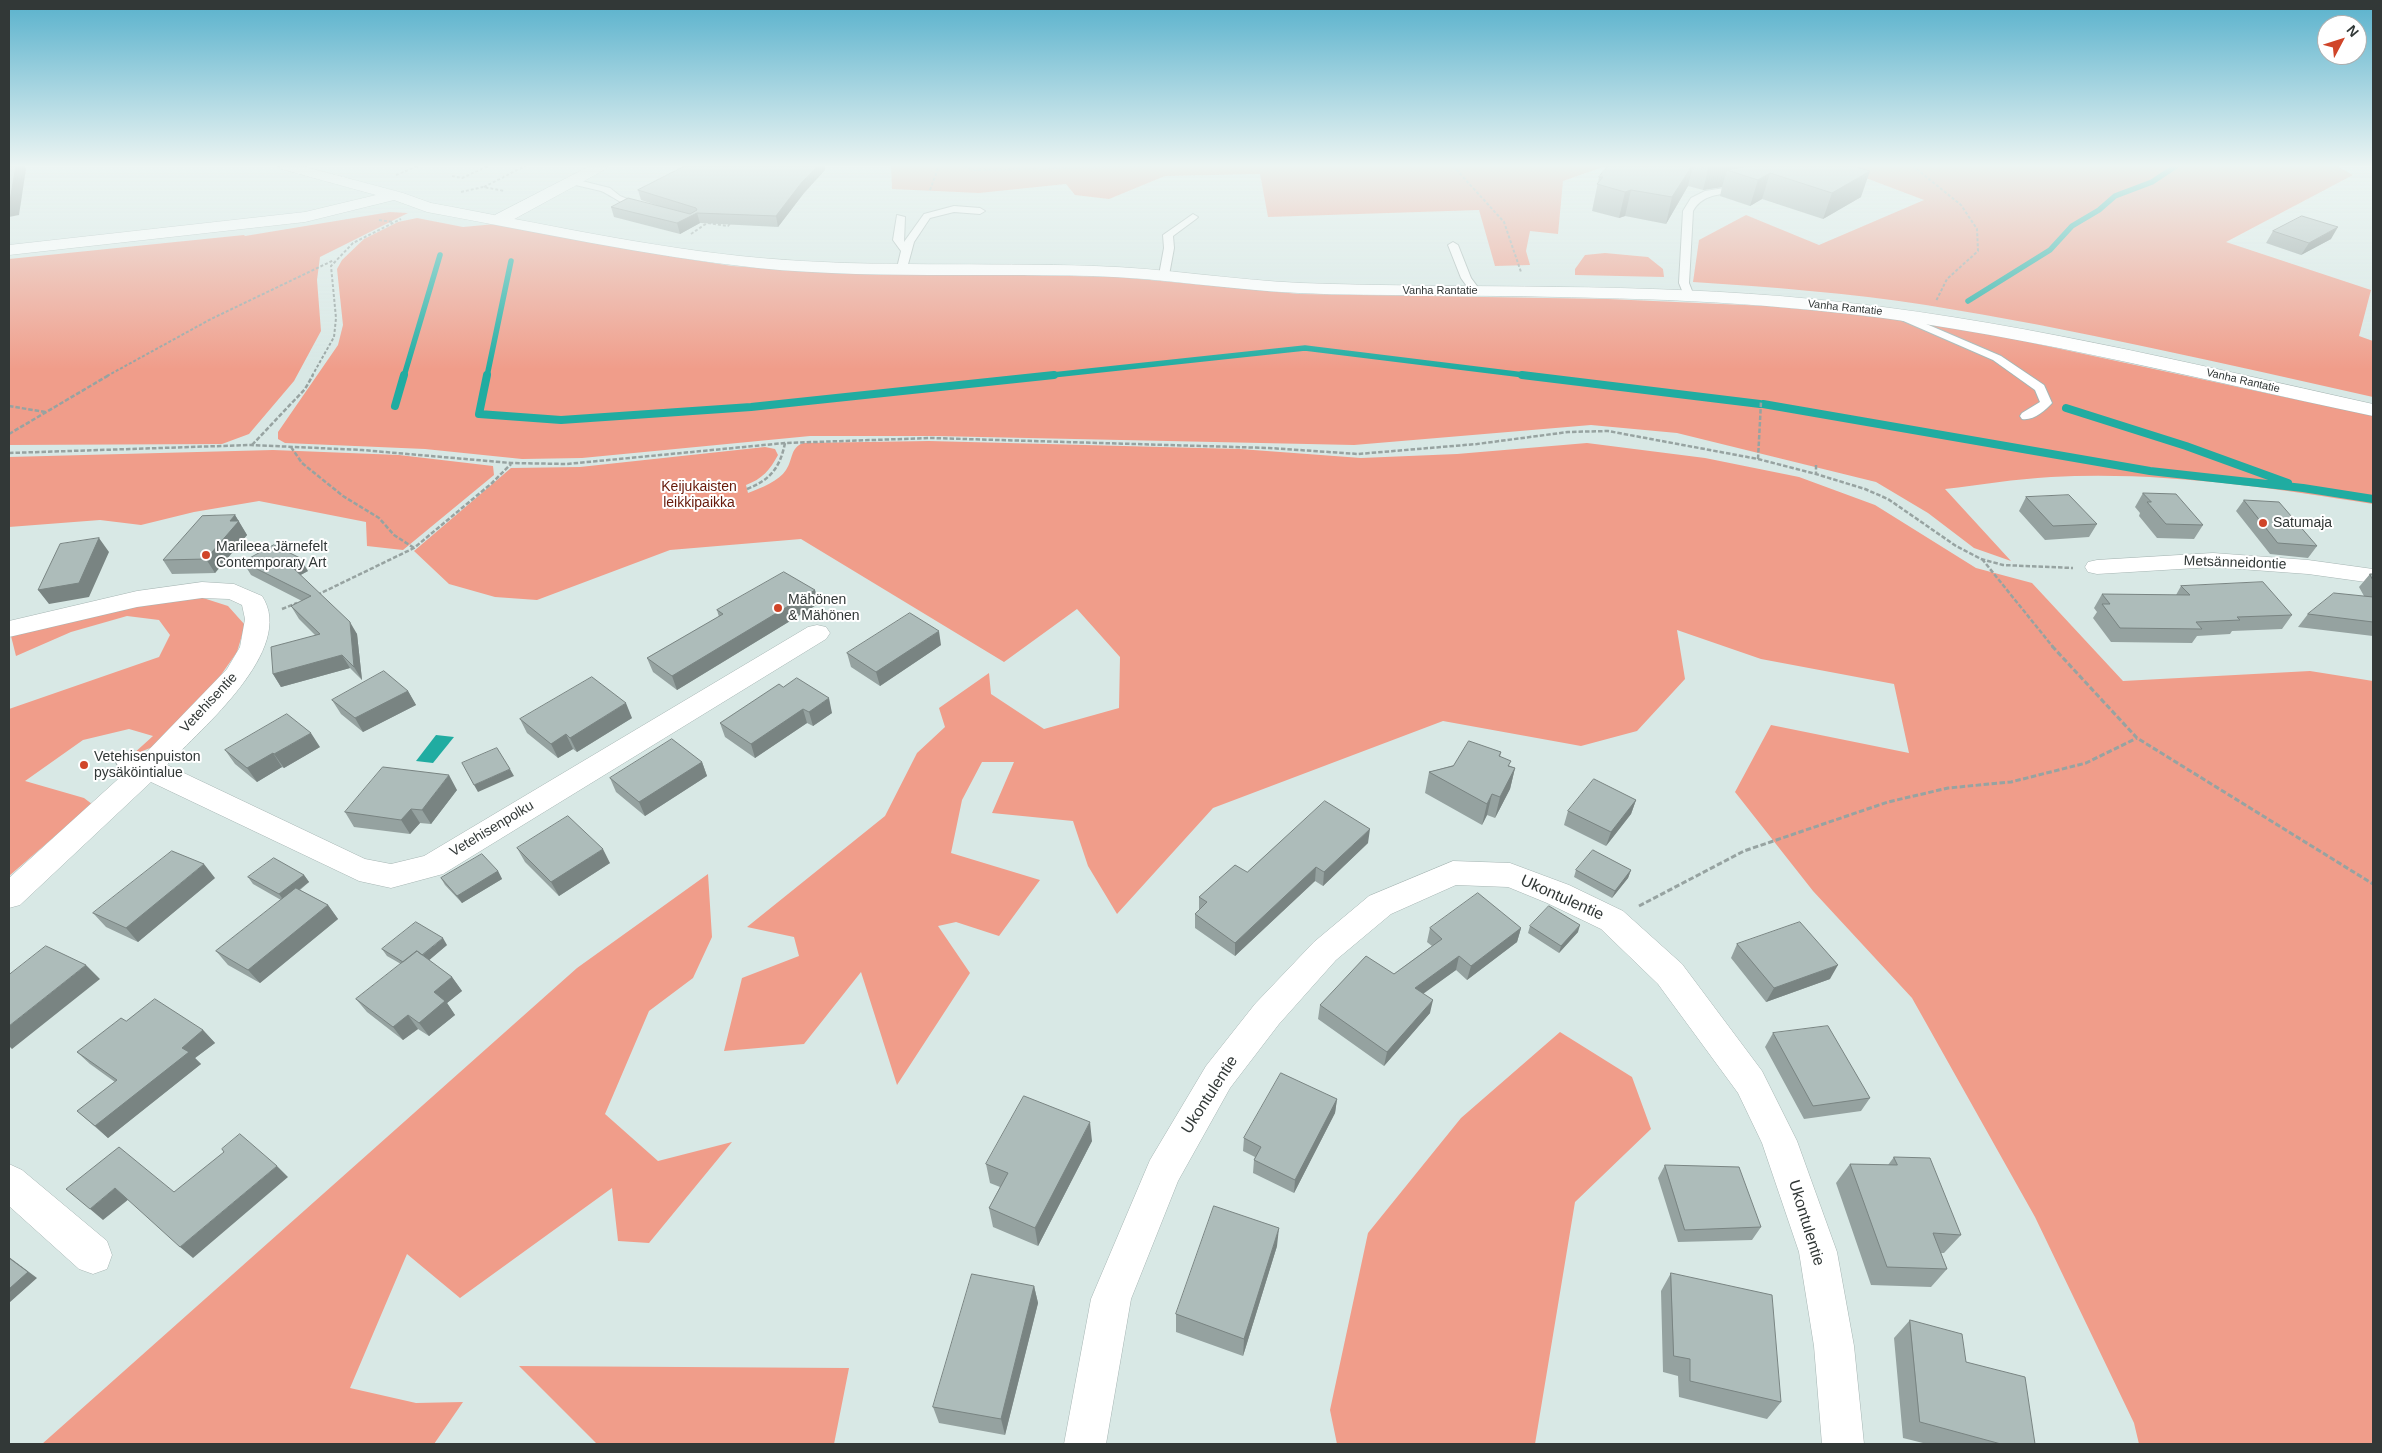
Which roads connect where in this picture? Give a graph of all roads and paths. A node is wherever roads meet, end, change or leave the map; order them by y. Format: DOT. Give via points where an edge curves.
graph roads {
  1 [pos="154,234"];
  2 [pos="370,234"];
  3 [pos="580,234"];
  4 [pos="899,234"];
  5 [pos="915,234"];
  6 [pos="1170,234"];
  7 [pos="1508,234"];
  8 [pos="1687,234"];
  9 [pos="1977,234"];
  10 [pos="1453,245"];
  11 [pos="9,250"];
  12 [pos="904,259"];
  13 [pos="335,260"];
  14 [pos="1164,275"];
  15 [pos="1523,279"];
  16 [pos="1475,290"];
  17 [pos="1689,296"];
  18 [pos="1934,308"];
  19 [pos="1894,314"];
  20 [pos="1762,402"];
  21 [pos="9,406"];
  22 [pos="2373,410"];
  23 [pos="46,412"];
  24 [pos="2026,416"];
  25 [pos="9,434"];
  26 [pos="785,443"];
  27 [pos="251,445"];
  28 [pos="291,447"];
  29 [pos="9,453"];
  30 [pos="1758,458"];
  31 [pos="511,464"];
  32 [pos="1816,465"];
  33 [pos="1816,474"];
  34 [pos="747,490"];
  35 [pos="414,548"];
  36 [pos="1981,559"];
  37 [pos="2097,567"];
  38 [pos="2373,576"];
  39 [pos="312,597"];
  40 [pos="303,600"];
  41 [pos="258,619"];
  42 [pos="9,629"];
  43 [pos="818,633"];
  44 [pos="2137,738"];
  45 [pos="136,765"];
  46 [pos="2373,884"];
  47 [pos="9,896"];
  48 [pos="1612,920"];
  49 [pos="9,1182"];
  50 [pos="92,1255"];
  51 [pos="1085,1444"];
  52 [pos="1843,1444"];
  1 -- 11 [label="street"];
  2 -- 13 [label="path"];
  3 -- 12 [label="street, Vanha Rantatie" via="720,260 801,266"];
  4 -- 12 [label="lane"];
  5 -- 12 [label="lane"];
  6 -- 14 [label="lane"];
  7 -- 15 [label="path"];
  8 -- 17 [label="lane" via="1684,283"];
  9 -- 18 [label="path" via="1978,251 1937,292"];
  10 -- 16 [label="lane" via="1466,278"];
  12 -- 14 [label="street, Vanha Rantatie"];
  13 -- 23 [label="path" via="186,332"];
  13 -- 27 [label="path" via="331,266 336,311 334,337 305,389"];
  14 -- 16 [label="street, Vanha Rantatie" via="1296,288"];
  16 -- 17 [label="street, Vanha Rantatie"];
  17 -- 19 [label="street, Vanha Rantatie" via="1810,304"];
  19 -- 22 [label="street, Vanha Rantatie" via="2076,345"];
  19 -- 24 [label="lane" via="1997,358 2040,388 2046,403"];
  20 -- 30 [label="path"];
  21 -- 23 [label="path"];
  23 -- 25 [label="path"];
  26 -- 30 [label="path" via="931,438 1269,448 1358,454 1568,432 1608,432"];
  26 -- 31 [label="path" via="567,464"];
  26 -- 34 [label="path" via="780,467 763,482"];
  27 -- 28 [label="path"];
  27 -- 29 [label="path"];
  28 -- 31 [label="path" via="454,456"];
  28 -- 35 [label="path" via="302,464 343,496 379,518 394,535"];
  30 -- 33 [label="path"];
  31 -- 35 [label="path"];
  32 -- 33 [label="path"];
  33 -- 36 [label="path" via="1865,489 1888,500"];
  35 -- 39 [label="path"];
  36 -- 37 [label="path" via="2003,565"];
  36 -- 44 [label="path" via="2058,654"];
  37 -- 38 [label="street, Metsänneidontie" via="2213,560 2308,566"];
  40 -- 41 [label="path"];
  41 -- 42 [label="street" via="253,601 234,592 202,590 137,599"];
  41 -- 45 [label="street, Vetehisentie" via="253,647 237,675"];
  43 -- 45 [label="street, Vetehisenpolku" via="432,866 390,876 359,869"];
  44 -- 46 [label="path"];
  44 -- 48 [label="path" via="2086,764 2011,782 1948,788 1888,802 1744,851"];
  45 -- 47 [label="street, Vetehisentie"];
  48 -- 51 [label="street, Ukontulentie" via="1510,875 1453,873 1380,905 1325,950 1267,1014 1218,1077 1163,1172 1112,1299"];
  48 -- 52 [label="street, Ukontulentie" via="1670,974 1750,1082 1779,1141 1818,1252 1834,1346"];
  49 -- 50 [label="street"];
}
